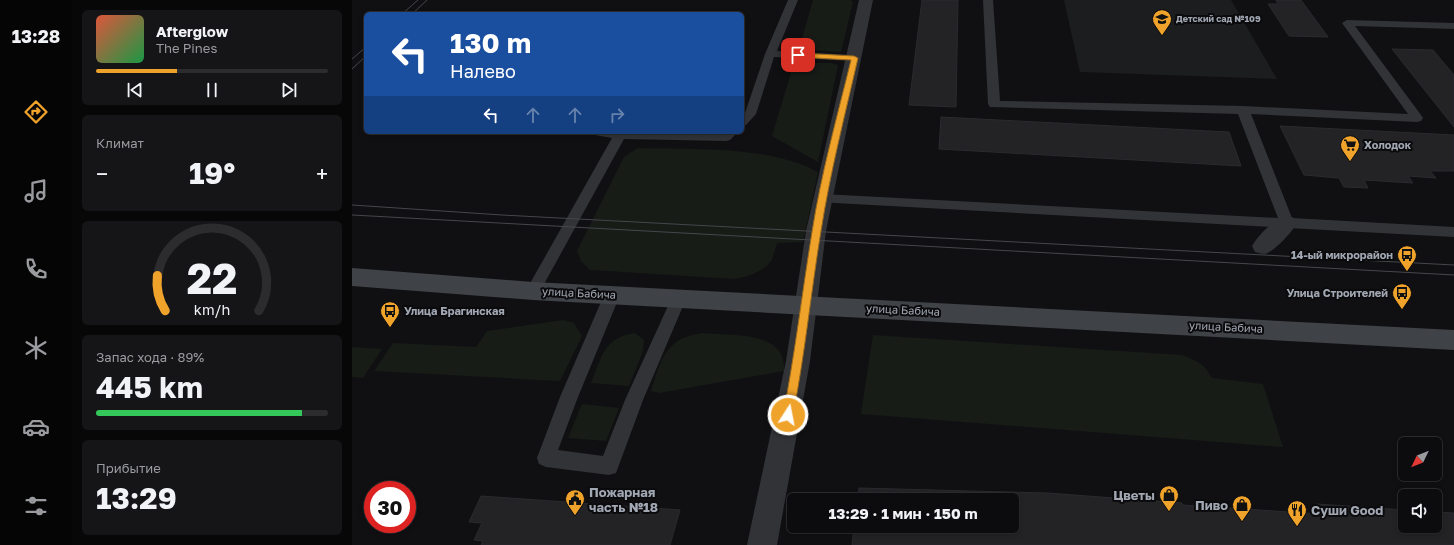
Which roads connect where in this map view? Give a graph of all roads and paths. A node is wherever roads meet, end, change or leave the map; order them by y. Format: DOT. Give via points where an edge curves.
graph roads {
  1 [pos="793,0"];
  2 [pos="866,0"];
  3 [pos="988,0"];
  4 [pos="1454,26"];
  5 [pos="770,54"];
  6 [pos="854,58"];
  7 [pos="1243,110"];
  8 [pos="744,120"];
  9 [pos="613,134"];
  10 [pos="730,134"];
  11 [pos="620,135"];
  12 [pos="822,199"];
  13 [pos="1287,222"];
  14 [pos="1454,232"];
  15 [pos="1263,246"];
  16 [pos="352,277"];
  17 [pos="533,291"];
  18 [pos="612,295"];
  19 [pos="678,299"];
  20 [pos="807,305"];
  21 [pos="1454,340"];
  22 [pos="762,545"];
  1 -- 5 [label="lane"];
  2 -- 6 [label="street"];
  3 -- 7 [label="lane" via="994,104"];
  4 -- 7 [label="lane" via="1347,22 1417,118"];
  5 -- 6 [label="lane"];
  5 -- 8 [label="lane" via="750,114"];
  6 -- 12 [label="street"];
  7 -- 13 [label="lane"];
  9 -- 11 [label="lane"];
  10 -- 11 [label="lane" via="726,137"];
  11 -- 17 [label="lane"];
  12 -- 13 [label="lane"];
  12 -- 20 [label="street"];
  13 -- 14 [label="lane"];
  13 -- 15 [label="street"];
  16 -- 17 [label="street, улица Бабича"];
  17 -- 18 [label="street, улица Бабича"];
  18 -- 19 [label="street, улица Бабича"];
  18 -- 19 [label="lane" via="546,458 609,466 634,400"];
  19 -- 20 [label="street, улица Бабича"];
  20 -- 21 [label="street, улица Бабича"];
  20 -- 22 [label="street"];
}
